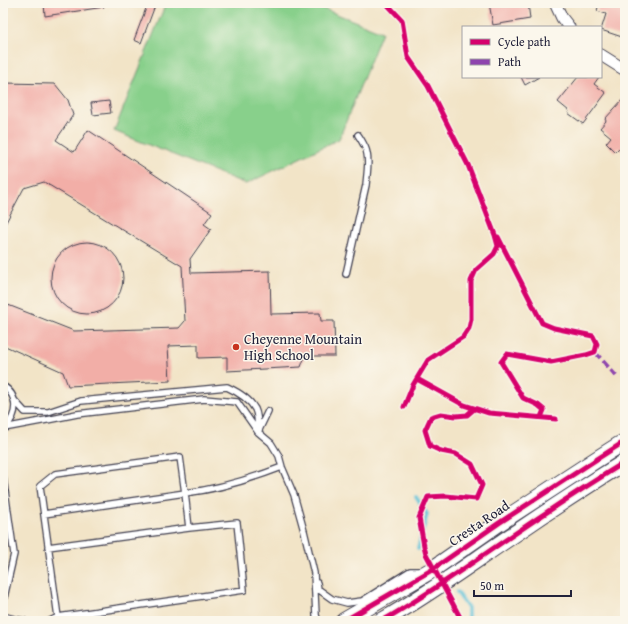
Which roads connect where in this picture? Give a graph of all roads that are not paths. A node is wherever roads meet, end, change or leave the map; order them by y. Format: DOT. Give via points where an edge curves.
graph roads {
  1 [pos="555,3"];
  2 [pos="568,26"];
  3 [pos="602,56"];
  4 [pos="625,70"];
  5 [pos="358,135"];
  6 [pos="346,274"];
  7 [pos="3,386"];
  8 [pos="14,400"];
  9 [pos="268,411"];
  10 [pos="4,428"];
  11 [pos="258,432"];
  12 [pos="625,442"];
  13 [pos="594,461"];
  14 [pos="625,462"];
  15 [pos="282,467"];
  16 [pos="604,475"];
  17 [pos="3,477"];
  18 [pos="185,493"];
  19 [pos="44,514"];
  20 [pos="190,528"];
  21 [pos="48,547"];
  22 [pos="430,571"];
  23 [pos="314,573"];
  24 [pos="3,602"];
  25 [pos="3,616"];
  26 [pos="58,617"];
  27 [pos="24,621"];
  28 [pos="50,621"];
  29 [pos="318,621"];
  30 [pos="344,621"];
  31 [pos="382,621"];
  1 -- 2 [label="street"];
  3 -- 4 [label="street"];
  5 -- 6 [label="lane" via="366,147 368,170"];
  7 -- 8 [label="lane"];
  8 -- 10 [label="lane" via="14,415"];
  8 -- 11 [label="lane" via="25,412 48,412 81,401 227,387 239,392 256,410"];
  9 -- 11 [label="lane"];
  10 -- 11 [label="lane" via="77,414 204,399 237,402"];
  11 -- 15 [label="lane" via="271,443"];
  12 -- 13 [label="main road, Cresta Road"];
  13 -- 16 [label="street"];
  13 -- 22 [label="main road, Cresta Road"];
  14 -- 16 [label="main road, Cresta Road"];
  15 -- 18 [label="lane" via="246,480"];
  15 -- 23 [label="lane" via="294,495"];
  16 -- 31 [label="main road, Cresta Road" via="435,589"];
  17 -- 24 [label="lane" via="14,554"];
  18 -- 19 [label="lane"];
  18 -- 19 [label="lane" via="180,457 55,474 40,486"];
  18 -- 20 [label="lane"];
  19 -- 21 [label="lane"];
  20 -- 21 [label="lane"];
  20 -- 26 [label="lane" via="236,523 244,590"];
  21 -- 26 [label="lane"];
  22 -- 23 [label="lane" via="410,571 362,601 346,603 332,599 318,589"];
  22 -- 30 [label="main road, Cresta Road"];
  23 -- 29 [label="lane"];
  25 -- 27 [label="lane"];
  26 -- 28 [label="lane"];
}
